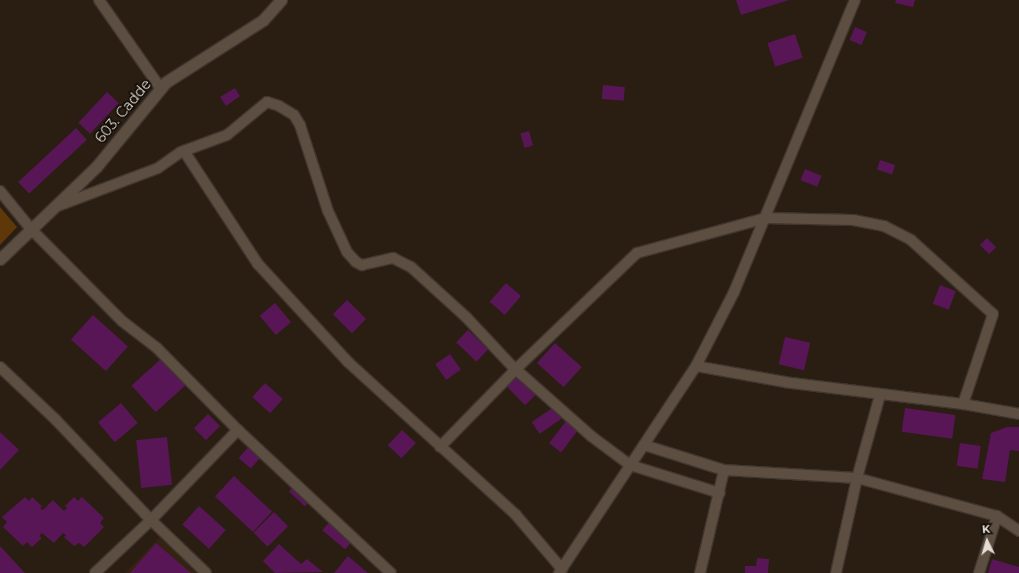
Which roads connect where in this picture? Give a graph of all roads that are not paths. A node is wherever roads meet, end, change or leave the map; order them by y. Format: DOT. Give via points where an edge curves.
graph roads {
  1 [pos="99,0"];
  2 [pos="281,0"];
  3 [pos="856,0"];
  4 [pos="161,89"];
  5 [pos="184,151"];
  6 [pos="0,191"];
  7 [pos="54,208"];
  8 [pos="766,218"];
  9 [pos="31,229"];
  10 [pos="0,259"];
  11 [pos="696,366"];
  12 [pos="0,367"];
  13 [pos="516,369"];
  14 [pos="880,395"];
  15 [pos="963,404"];
  16 [pos="1019,414"];
  17 [pos="238,430"];
  18 [pos="644,445"];
  19 [pos="440,447"];
  20 [pos="630,465"];
  21 [pos="724,470"];
  22 [pos="857,478"];
  23 [pos="720,493"];
  24 [pos="996,516"];
  25 [pos="151,520"];
  26 [pos="1019,531"];
  27 [pos="561,571"];
  28 [pos="95,573"];
  29 [pos="206,573"];
  30 [pos="391,573"];
  31 [pos="700,573"];
  32 [pos="836,573"];
  33 [pos="979,573"];
  1 -- 4 [label="street"];
  2 -- 4 [label="street, 603. Cadde" via="263,20 166,82"];
  3 -- 8 [label="street"];
  4 -- 7 [label="street, 603. Cadde" via="96,167"];
  5 -- 7 [label="street" via="158,168"];
  5 -- 13 [label="street" via="227,135 267,102 294,114 300,125 328,211 347,252 362,264 393,258 411,267 466,316"];
  5 -- 19 [label="street" via="258,264 348,362"];
  6 -- 9 [label="street"];
  7 -- 9 [label="street, 603. Cadde"];
  8 -- 11 [label="street" via="734,292"];
  8 -- 13 [label="street" via="637,253"];
  8 -- 15 [label="street" via="853,220 884,226 911,240 992,311"];
  9 -- 10 [label="street, 603. Cadde"];
  9 -- 17 [label="street" via="122,321 185,375"];
  11 -- 14 [label="street"];
  11 -- 18 [label="street"];
  12 -- 25 [label="street" via="56,420"];
  13 -- 19 [label="street"];
  13 -- 20 [label="street" via="591,436"];
  14 -- 15 [label="street"];
  14 -- 22 [label="street"];
  15 -- 16 [label="street"];
  17 -- 25 [label="street"];
  17 -- 30 [label="street"];
  18 -- 20 [label="street"];
  18 -- 21 [label="street"];
  19 -- 27 [label="street" via="516,515"];
  20 -- 23 [label="street"];
  20 -- 27 [label="street"];
  21 -- 22 [label="street"];
  21 -- 23 [label="street"];
  22 -- 24 [label="street"];
  22 -- 32 [label="street"];
  23 -- 31 [label="street"];
  24 -- 26 [label="street"];
  24 -- 33 [label="street"];
  25 -- 28 [label="street"];
  25 -- 29 [label="street"];
}
